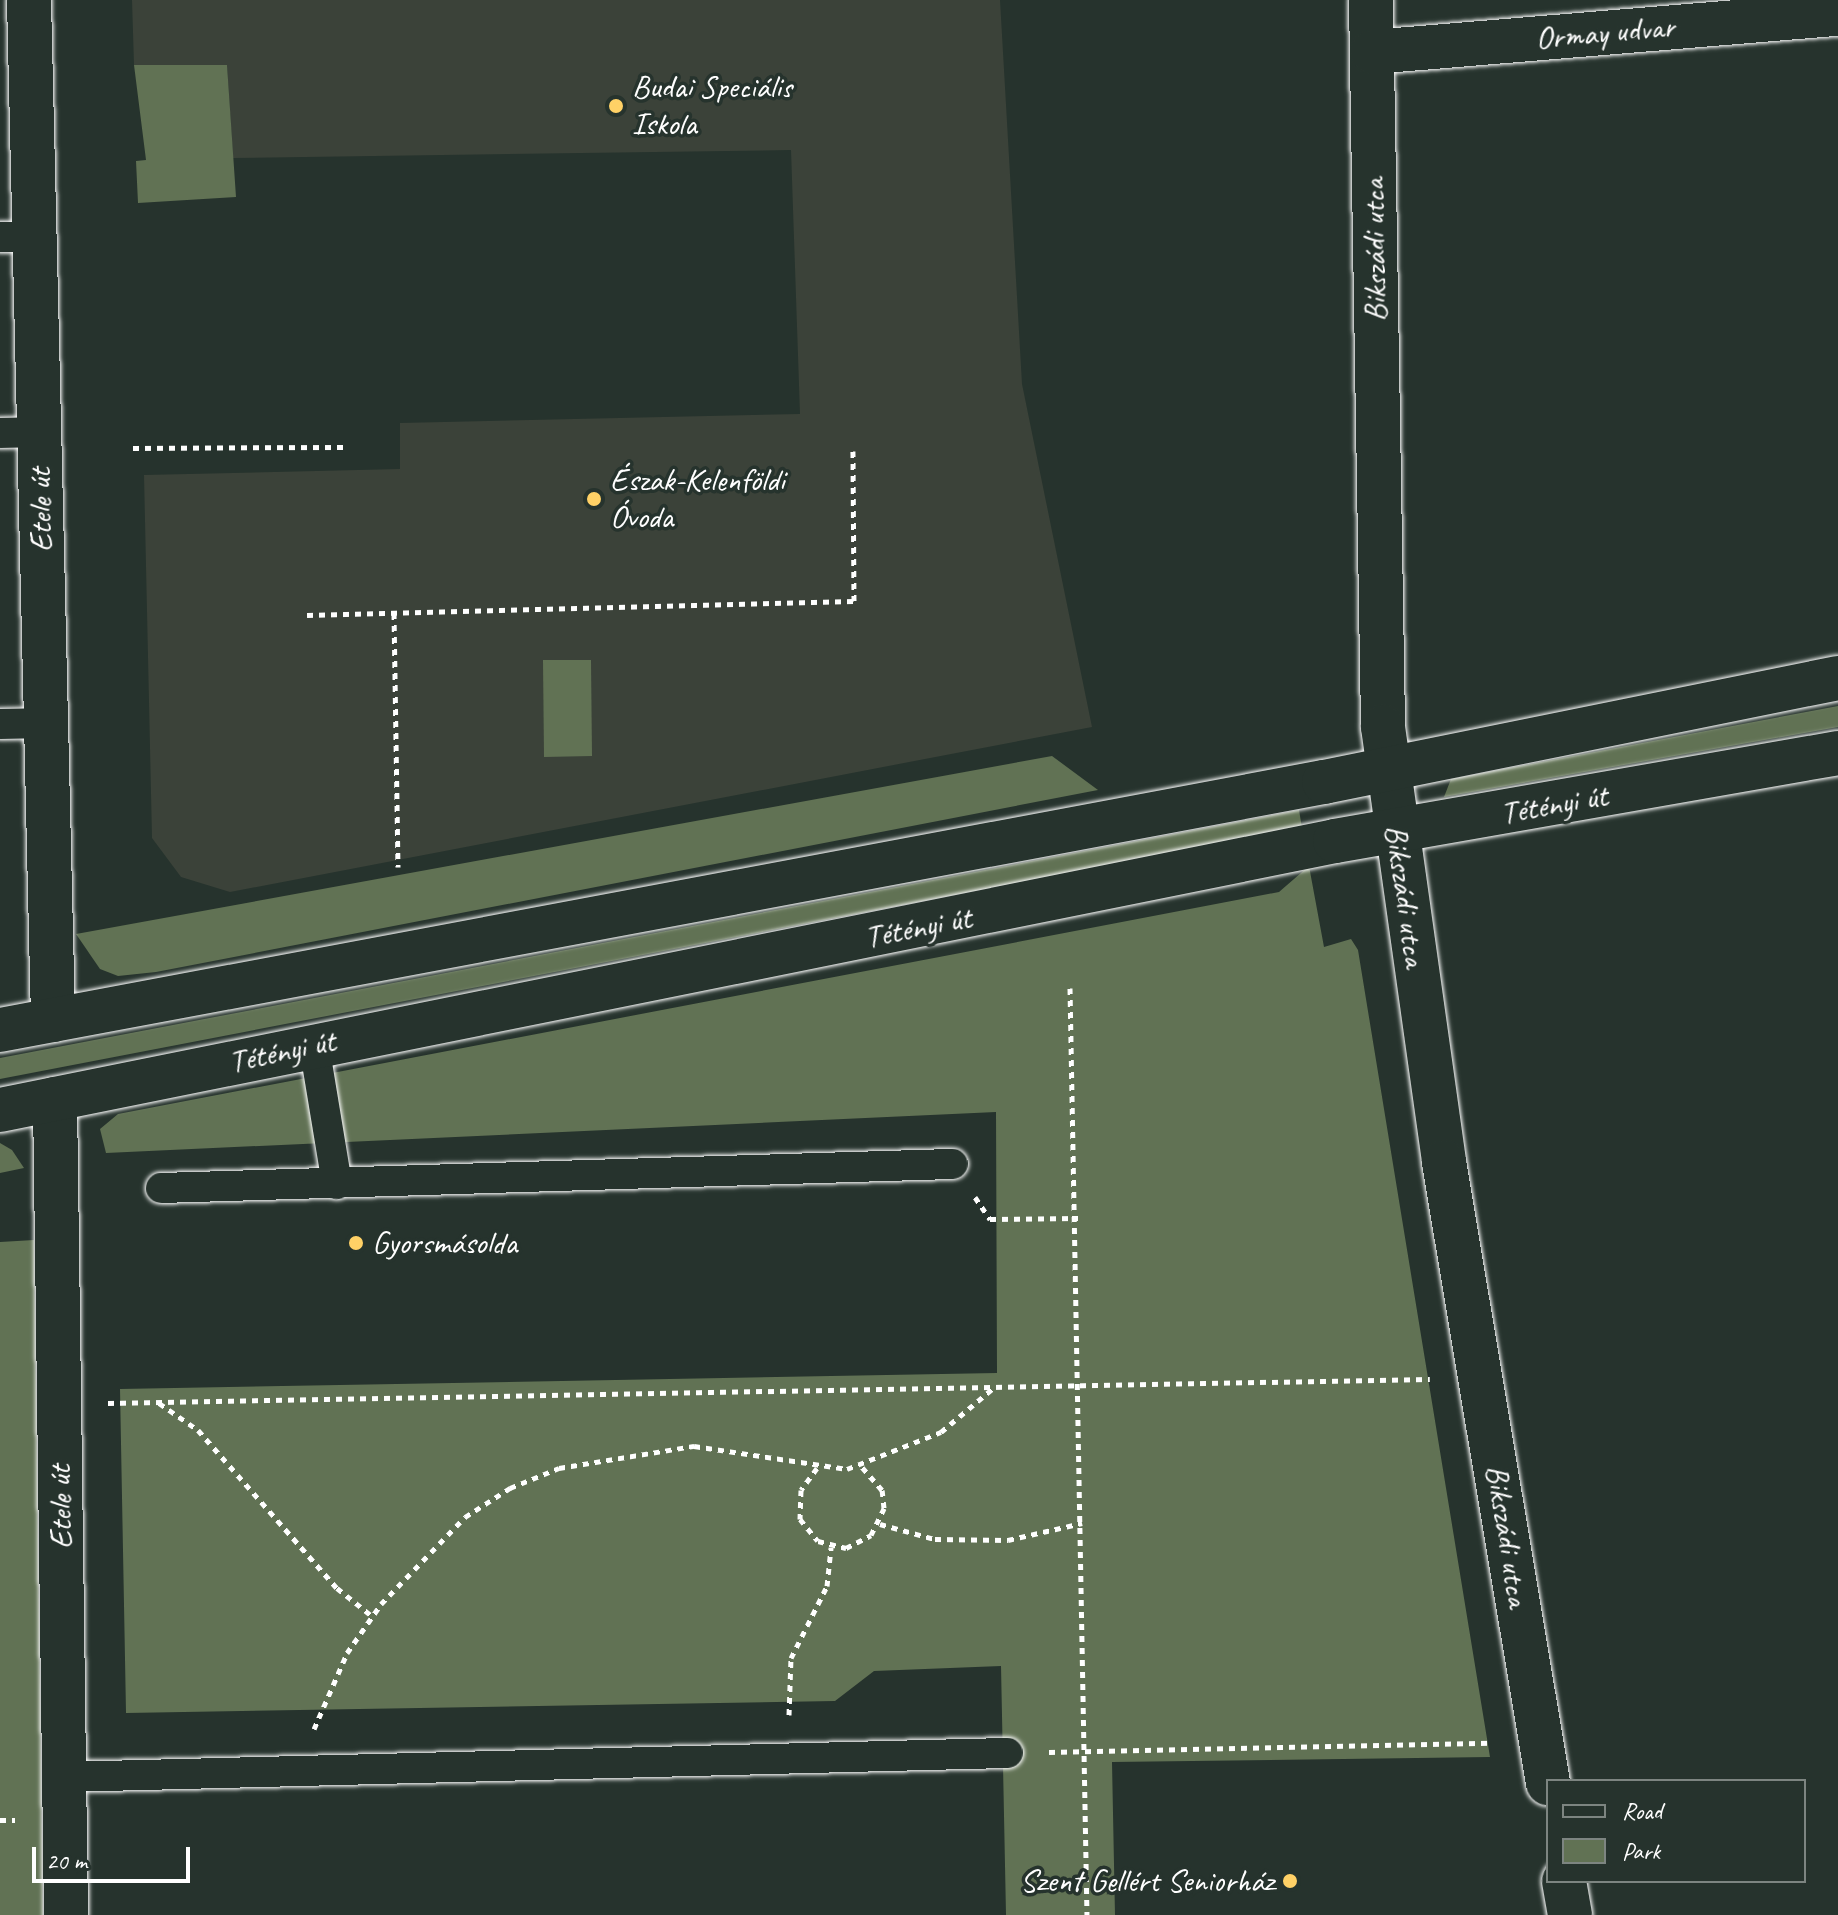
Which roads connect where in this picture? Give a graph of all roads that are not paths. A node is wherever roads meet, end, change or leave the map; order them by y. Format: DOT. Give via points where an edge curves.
graph roads {
  1 [pos="29,0"];
  2 [pos="1371,0"];
  3 [pos="1838,14"];
  4 [pos="1372,52"];
  5 [pos="17,237"];
  6 [pos="20,432"];
  7 [pos="1838,678"];
  8 [pos="46,723"];
  9 [pos="0,724"];
  10 [pos="1838,753"];
  11 [pos="1389,770"];
  12 [pos="1396,832"];
  13 [pos="53,1020"];
  14 [pos="0,1030"];
  15 [pos="314,1045"];
  16 [pos="55,1099"];
  17 [pos="0,1110"];
  18 [pos="953,1164"];
  19 [pos="337,1184"];
  20 [pos="161,1188"];
  21 [pos="1008,1753"];
  22 [pos="64,1777"];
  23 [pos="1547,1779"];
  24 [pos="1564,1883"];
  25 [pos="66,1915"];
  26 [pos="1570,1915"];
  1 -- 5 [label="street, Etele út"];
  2 -- 4 [label="street, Bikszádi utca"];
  3 -- 4 [label="street, Ormay udvar"];
  4 -- 11 [label="street, Bikszádi utca"];
  5 -- 6 [label="street, Etele út"];
  6 -- 8 [label="street, Etele út"];
  7 -- 11 [label="street, Tétényi út"];
  8 -- 9 [label="lane"];
  8 -- 13 [label="street, Etele út"];
  10 -- 12 [label="street, Tétényi út"];
  11 -- 12 [label="street, Bikszádi utca"];
  11 -- 13 [label="street, Tétényi út"];
  12 -- 15 [label="street, Tétényi út"];
  12 -- 23 [label="street, Bikszádi utca"];
  13 -- 14 [label="street, Tétényi út"];
  15 -- 16 [label="street, Tétényi út"];
  15 -- 19 [label="lane"];
  16 -- 17 [label="street, Tétényi út"];
  16 -- 22 [label="street, Etele út"];
  18 -- 19 [label="lane"];
  19 -- 20 [label="lane"];
  21 -- 22 [label="lane"];
  22 -- 25 [label="street, Etele út"];
  24 -- 26 [label="street"];
}
